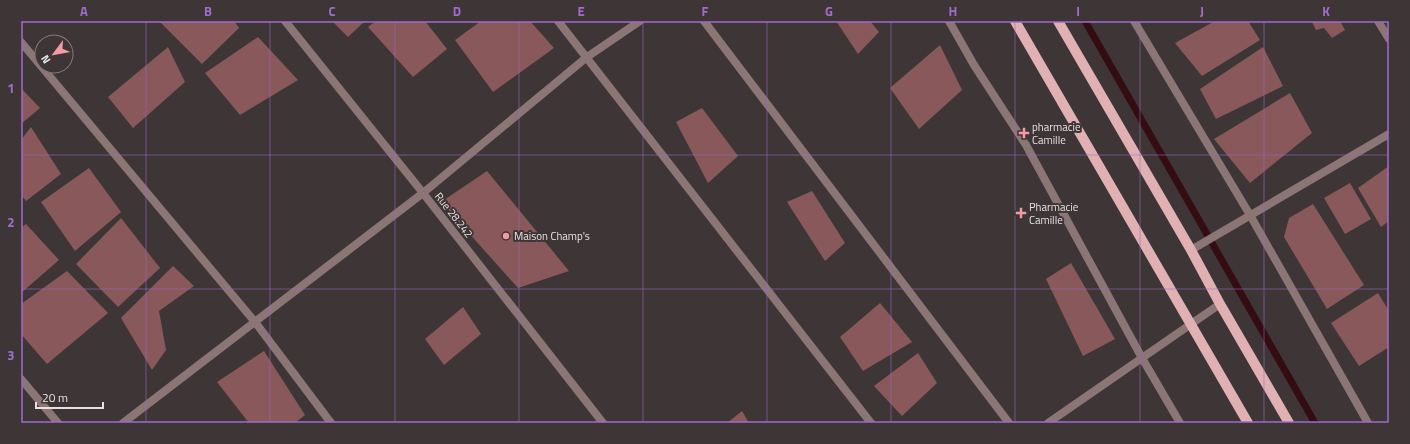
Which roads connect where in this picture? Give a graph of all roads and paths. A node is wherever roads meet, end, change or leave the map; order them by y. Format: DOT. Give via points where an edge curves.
graph roads {
  1 [pos="286,21"];
  2 [pos="558,21"];
  3 [pos="640,21"];
  4 [pos="704,21"];
  5 [pos="949,21"];
  6 [pos="1015,21"];
  7 [pos="1058,21"];
  8 [pos="1134,21"];
  9 [pos="1378,21"];
  10 [pos="1389,39"];
  11 [pos="21,42"];
  12 [pos="587,58"];
  13 [pos="1389,134"];
  14 [pos="423,193"];
  15 [pos="1250,215"];
  16 [pos="1191,250"];
  17 [pos="1220,304"];
  18 [pos="255,322"];
  19 [pos="1191,324"];
  20 [pos="1142,358"];
  21 [pos="21,379"];
  22 [pos="58,423"];
  23 [pos="124,423"];
  24 [pos="331,423"];
  25 [pos="603,423"];
  26 [pos="871,423"];
  27 [pos="1009,423"];
  28 [pos="1048,423"];
  29 [pos="1180,423"];
  30 [pos="1248,423"];
  31 [pos="1289,423"];
  32 [pos="1368,423"];
  1 -- 14 [label="street, Rue 28.242"];
  2 -- 12 [label="street"];
  3 -- 12 [label="street"];
  4 -- 27 [label="street"];
  5 -- 20 [label="street" via="1026,145"];
  6 -- 19 [label="main road"];
  7 -- 16 [label="main road"];
  8 -- 15 [label="street"];
  9 -- 10 [label="street"];
  11 -- 18 [label="street"];
  12 -- 14 [label="street"];
  12 -- 26 [label="street"];
  13 -- 15 [label="street"];
  14 -- 18 [label="street"];
  14 -- 25 [label="street, Rue 28.242"];
  15 -- 16 [label="street"];
  15 -- 32 [label="street"];
  16 -- 17 [label="main road"];
  17 -- 19 [label="street"];
  17 -- 31 [label="main road"];
  18 -- 23 [label="street"];
  18 -- 24 [label="street"];
  19 -- 20 [label="street"];
  19 -- 30 [label="main road"];
  20 -- 28 [label="street"];
  20 -- 29 [label="street"];
  21 -- 22 [label="street"];
}
